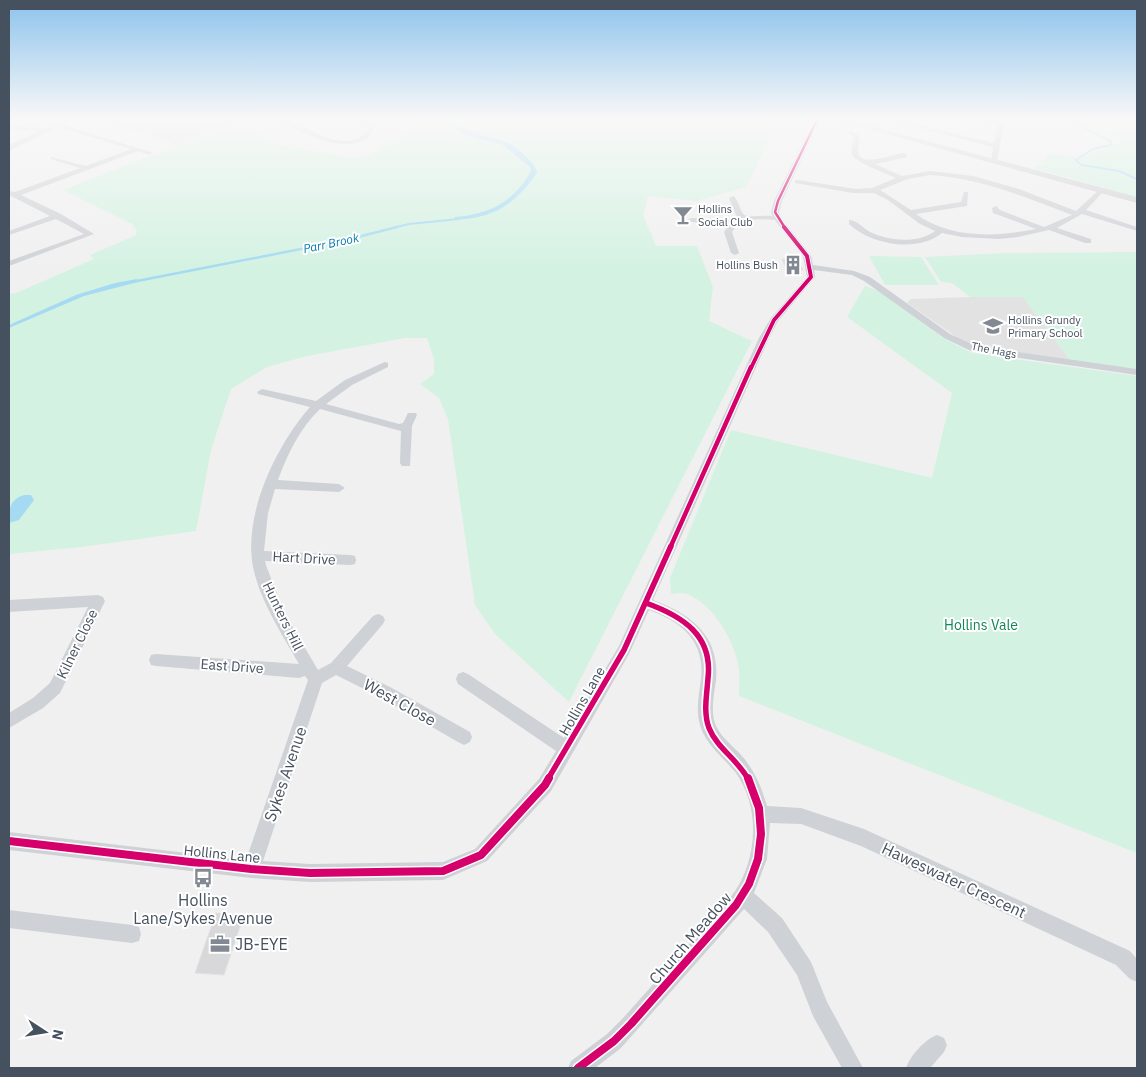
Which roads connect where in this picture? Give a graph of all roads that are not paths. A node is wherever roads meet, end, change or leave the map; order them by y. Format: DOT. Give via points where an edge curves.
graph roads {
  1 [pos="78,170"];
  2 [pos="793,170"];
  3 [pos="882,170"];
  4 [pos="1028,170"];
  5 [pos="903,179"];
  6 [pos="796,182"];
  7 [pos="874,190"];
  8 [pos="1102,190"];
  9 [pos="12,193"];
  10 [pos="966,193"];
  11 [pos="733,198"];
  12 [pos="1137,200"];
  13 [pos="996,208"];
  14 [pos="1079,212"];
  15 [pos="909,213"];
  16 [pos="58,216"];
  17 [pos="777,218"];
  18 [pos="747,219"];
  19 [pos="691,220"];
  20 [pos="738,222"];
  21 [pos="852,222"];
  22 [pos="1045,228"];
  23 [pos="1137,229"];
  24 [pos="941,230"];
  25 [pos="11,233"];
  26 [pos="1088,241"];
  27 [pos="736,253"];
  28 [pos="9,264"];
  29 [pos="811,267"];
  30 [pos="385,365"];
  31 [pos="1137,372"];
  32 [pos="262,392"];
  33 [pos="318,404"];
  34 [pos="412,415"];
  35 [pos="407,426"];
  36 [pos="406,463"];
  37 [pos="270,484"];
  38 [pos="339,488"];
  39 [pos="258,556"];
  40 [pos="350,560"];
  41 [pos="646,603"];
  42 [pos="9,606"];
  43 [pos="378,620"];
  44 [pos="156,660"];
  45 [pos="336,668"];
  46 [pos="312,673"];
  47 [pos="463,679"];
  48 [pos="9,721"];
  49 [pos="464,737"];
  50 [pos="567,750"];
  51 [pos="760,814"];
  52 [pos="9,841"];
  53 [pos="251,869"];
  54 [pos="743,895"];
  55 [pos="9,919"];
  56 [pos="132,934"];
  57 [pos="1137,972"];
  58 [pos="937,1045"];
  59 [pos="578,1068"];
  60 [pos="852,1068"];
  61 [pos="916,1068"];
  1 -- 9 [label="street"];
  2 -- 17 [label="street" via="778,201"];
  3 -- 5 [label="street"];
  4 -- 8 [label="street"];
  5 -- 7 [label="street"];
  5 -- 14 [label="street" via="939,175 966,178"];
  6 -- 7 [label="street" via="840,185 864,192"];
  7 -- 15 [label="street"];
  8 -- 12 [label="street"];
  8 -- 14 [label="street"];
  9 -- 16 [label="street"];
  10 -- 15 [label="street" via="969,205"];
  11 -- 18 [label="street" via="740,215"];
  13 -- 22 [label="street" via="996,211"];
  14 -- 22 [label="street" via="1065,222"];
  14 -- 23 [label="street"];
  15 -- 24 [label="street"];
  16 -- 25 [label="street"];
  16 -- 28 [label="street" via="90,234"];
  17 -- 18 [label="street"];
  17 -- 29 [label="street" via="804,250"];
  18 -- 20 [label="street"];
  19 -- 20 [label="street"];
  20 -- 27 [label="street" via="728,232"];
  21 -- 24 [label="street" via="866,234 905,241 929,239"];
  22 -- 24 [label="street" via="1014,235 989,236"];
  22 -- 26 [label="street"];
  29 -- 31 [label="street, The Hags" via="854,272 947,336 974,349"];
  29 -- 41 [label="street, Hollins Lane" via="811,276 774,320 764,338"];
  30 -- 33 [label="street, Hunters Hill" via="342,386"];
  32 -- 33 [label="street"];
  33 -- 35 [label="street" via="398,428"];
  33 -- 37 [label="street, Hunters Hill" via="288,447"];
  34 -- 35 [label="street"];
  35 -- 36 [label="street"];
  37 -- 38 [label="street"];
  37 -- 39 [label="street, Hunters Hill"];
  39 -- 40 [label="street, Hart Drive"];
  39 -- 46 [label="street, Hunters Hill" via="268,591"];
  41 -- 50 [label="street, Hollins Lane" via="624,650"];
  41 -- 51 [label="street, Church Meadow" via="677,615 704,643 709,672 704,698 707,724 749,780"];
  42 -- 48 [label="street, Kilner Close" via="98,601 55,688"];
  43 -- 45 [label="street"];
  44 -- 46 [label="street, East Drive"];
  45 -- 46 [label="street"];
  45 -- 49 [label="street, West Close"];
  46 -- 53 [label="street, Sykes Avenue" via="314,690"];
  47 -- 50 [label="street"];
  50 -- 53 [label="street, Hollins Lane" via="545,785 481,855 444,872 310,873"];
  51 -- 54 [label="street, Church Meadow" via="761,844"];
  51 -- 57 [label="street, Haweswater Crescent" via="801,816 864,838 1123,958"];
  52 -- 53 [label="street, Hollins Lane"];
  54 -- 59 [label="street, Church Meadow" via="631,1024"];
  54 -- 60 [label="street" via="775,925 804,968 820,1009"];
  55 -- 56 [label="street"];
  58 -- 61 [label="street"];
}
